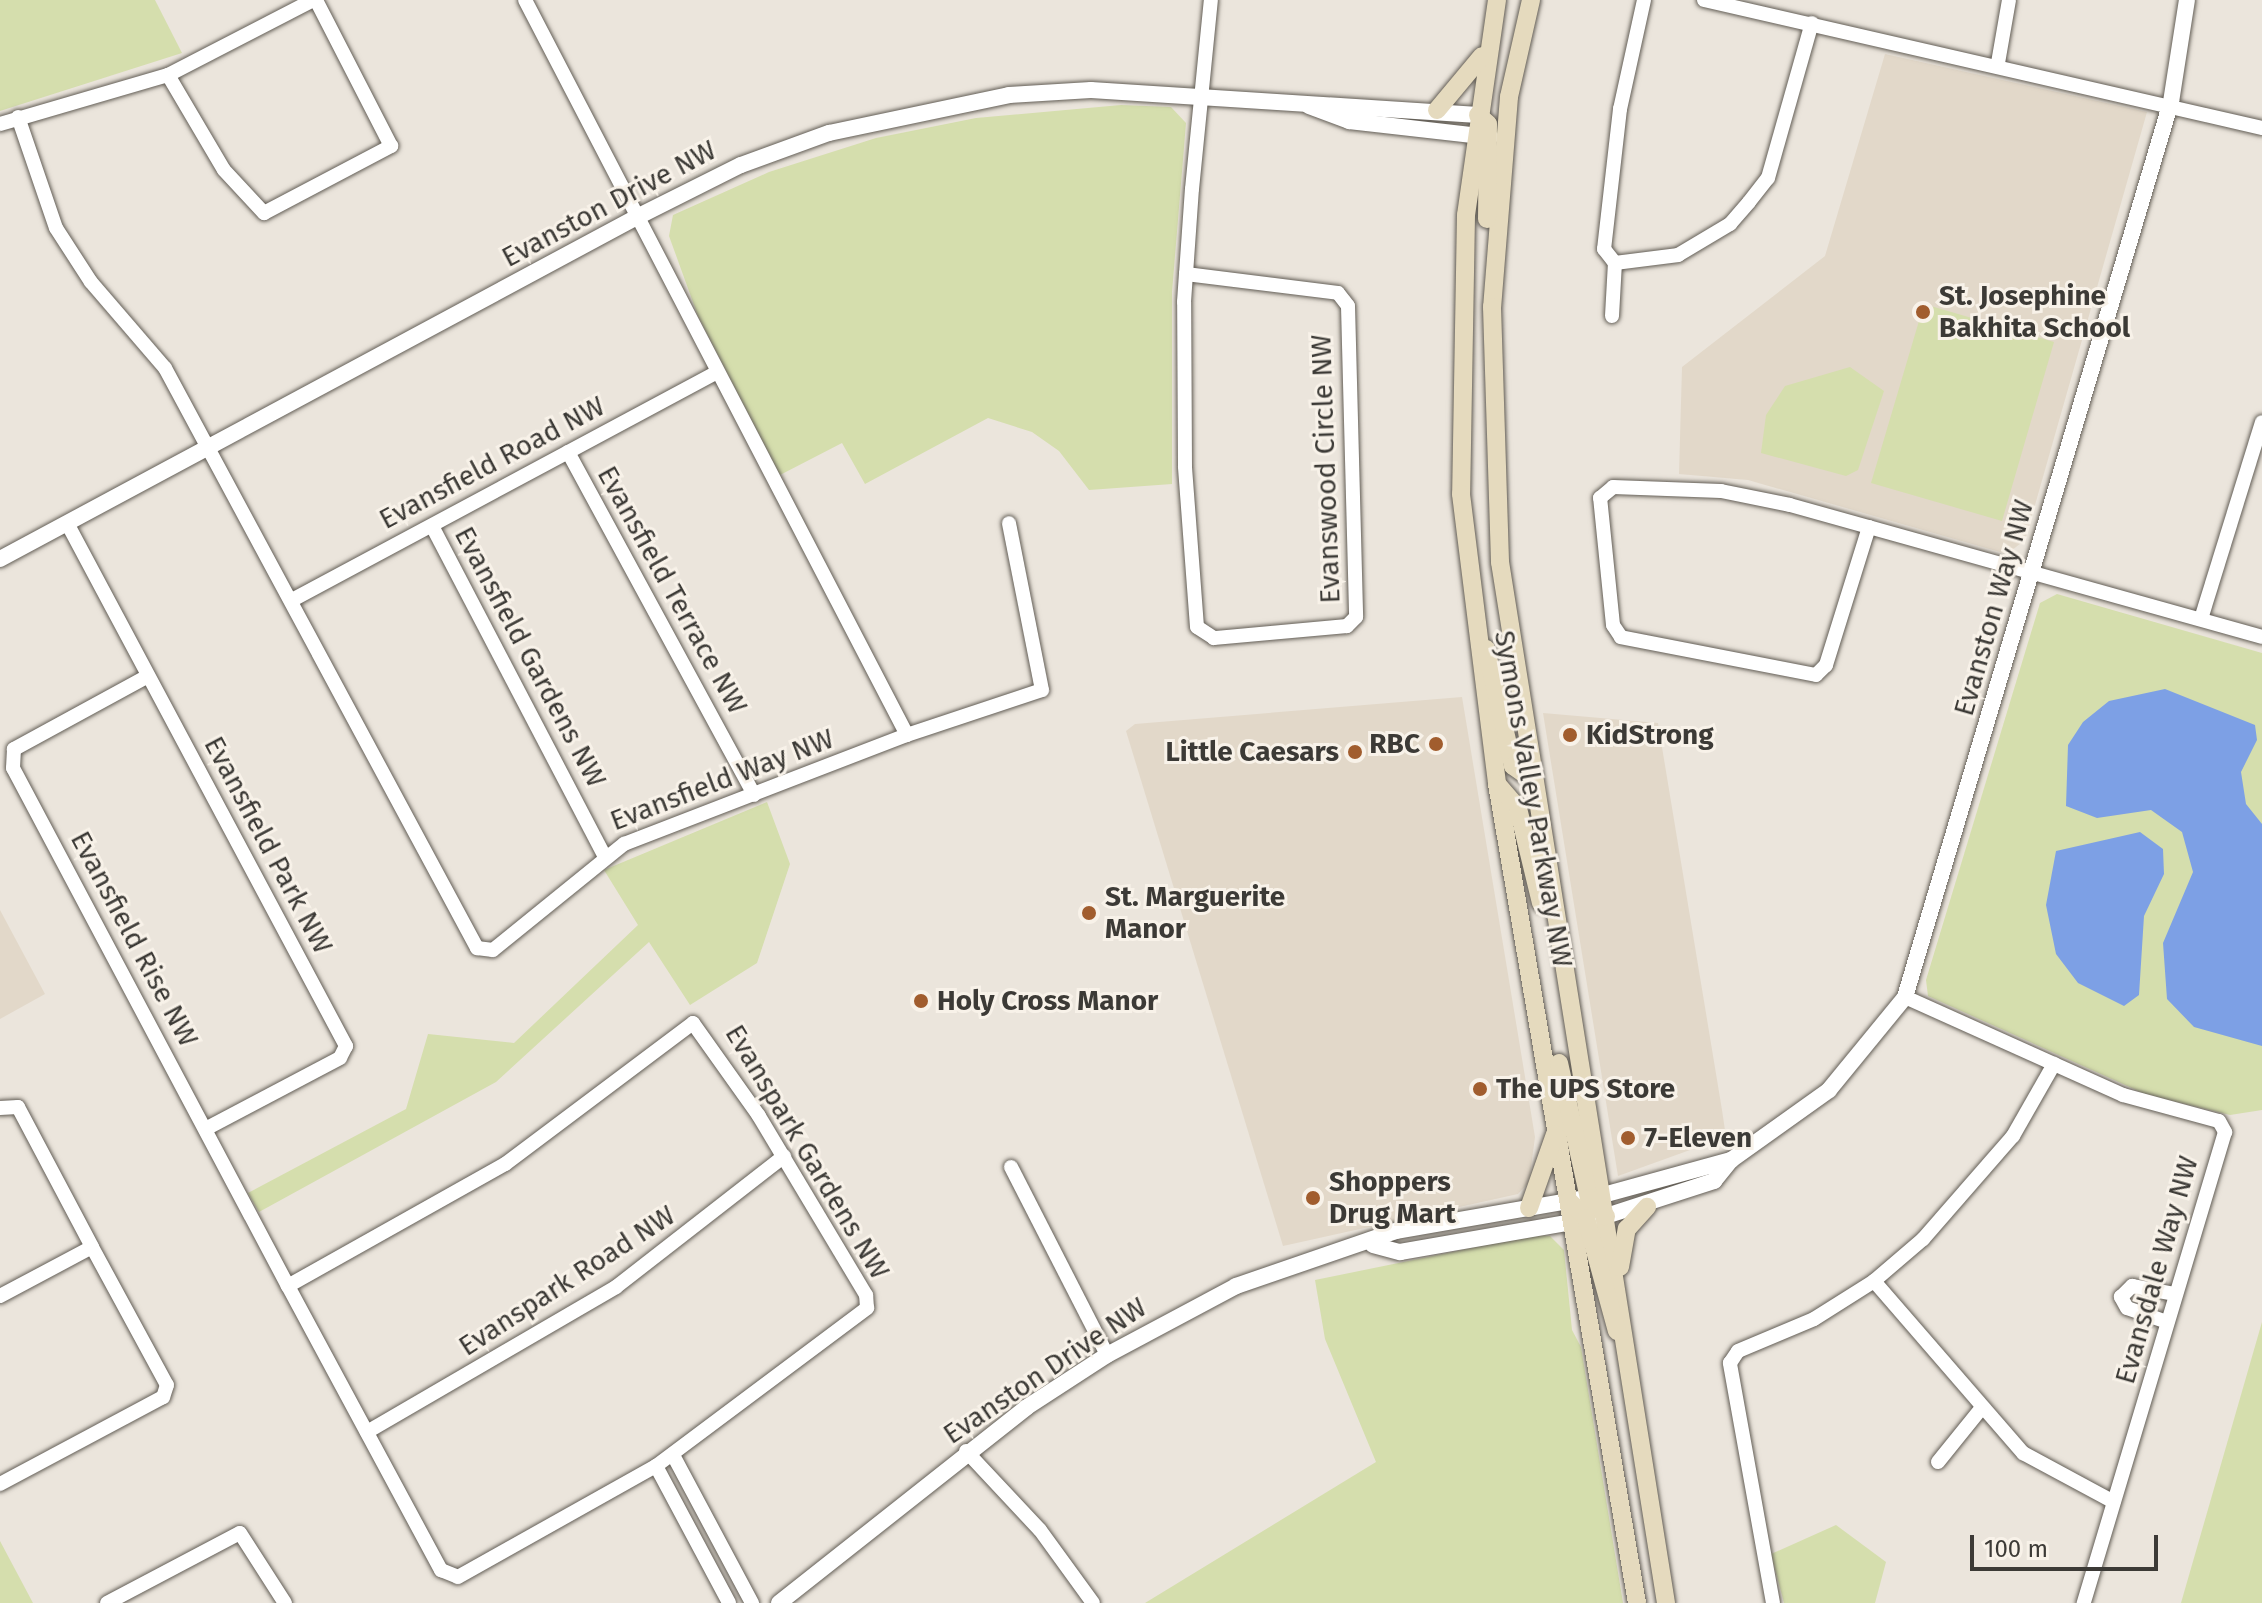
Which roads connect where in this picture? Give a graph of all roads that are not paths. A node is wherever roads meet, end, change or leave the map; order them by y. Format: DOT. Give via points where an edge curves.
graph roads {
  1 [pos="315,0"];
  2 [pos="525,0"];
  3 [pos="1211,0"];
  4 [pos="1497,0"];
  5 [pos="1531,0"];
  6 [pos="1644,0"];
  7 [pos="1704,0"];
  8 [pos="2009,0"];
  9 [pos="2187,0"];
  10 [pos="1812,23"];
  11 [pos="1486,50"];
  12 [pos="1998,63"];
  13 [pos="168,75"];
  14 [pos="1203,94"];
  15 [pos="1300,102"];
  16 [pos="2171,102"];
  17 [pos="1437,110"];
  18 [pos="1478,115"];
  19 [pos="18,117"];
  20 [pos="0,124"];
  21 [pos="2262,128"];
  22 [pos="1489,137"];
  23 [pos="639,216"];
  24 [pos="1615,263"];
  25 [pos="1186,274"];
  26 [pos="1612,316"];
  27 [pos="715,373"];
  28 [pos="2262,422"];
  29 [pos="209,446"];
  30 [pos="568,452"];
  31 [pos="67,523"];
  32 [pos="1009,523"];
  33 [pos="432,526"];
  34 [pos="1869,527"];
  35 [pos="0,559"];
  36 [pos="2032,571"];
  37 [pos="294,599"];
  38 [pos="1474,616"];
  39 [pos="2201,619"];
  40 [pos="2262,637"];
  41 [pos="148,676"];
  42 [pos="907,735"];
  43 [pos="1530,778"];
  44 [pos="1497,784"];
  45 [pos="754,795"];
  46 [pos="604,855"];
  47 [pos="1567,985"];
  48 [pos="1905,997"];
  49 [pos="1547,1050"];
  50 [pos="2054,1064"];
  51 [pos="0,1108"];
  52 [pos="207,1128"];
  53 [pos="1557,1128"];
  54 [pos="784,1156"];
  55 [pos="1731,1160"];
  56 [pos="1011,1167"];
  57 [pos="1596,1196"];
  58 [pos="1569,1201"];
  59 [pos="1647,1207"];
  60 [pos="1529,1208"];
  61 [pos="1606,1216"];
  62 [pos="1579,1220"];
  63 [pos="1373,1245"];
  64 [pos="92,1247"];
  65 [pos="1874,1281"];
  66 [pos="288,1286"];
  67 [pos="1618,1286"];
  68 [pos="2175,1294"];
  69 [pos="0,1296"];
  70 [pos="2167,1322"];
  71 [pos="1107,1355"];
  72 [pos="1627,1356"];
  73 [pos="1980,1410"];
  74 [pos="367,1432"];
  75 [pos="966,1451"];
  76 [pos="673,1455"];
  77 [pos="1938,1462"];
  78 [pos="656,1466"];
  79 [pos="0,1484"];
  80 [pos="2114,1502"];
  81 [pos="1090,1597"];
  82 [pos="107,1603"];
  83 [pos="285,1603"];
  84 [pos="729,1603"];
  85 [pos="752,1603"];
  86 [pos="779,1603"];
  87 [pos="1073,1603"];
  88 [pos="1637,1603"];
  89 [pos="1666,1603"];
  90 [pos="1773,1603"];
  91 [pos="2084,1603"];
  1 -- 13 [label="street"];
  1 -- 13 [label="street" via="391,146 264,213 224,170"];
  2 -- 23 [label="street"];
  3 -- 14 [label="street, Evanswood Circle NW"];
  4 -- 11 [label="main road, Symons Valley Parkway NW"];
  5 -- 22 [label="main road, Symons Valley Parkway NW"];
  6 -- 24 [label="street" via="1620,109 1604,249"];
  7 -- 10 [label="street"];
  8 -- 12 [label="street"];
  9 -- 16 [label="street, Evanston Way NW"];
  10 -- 12 [label="street"];
  10 -- 24 [label="street" via="1768,178 1749,202 1730,224 1678,255"];
  11 -- 17 [label="main road"];
  11 -- 18 [label="main road, Symons Valley Parkway NW"];
  12 -- 16 [label="street"];
  13 -- 19 [label="street"];
  14 -- 15 [label="street, Evanston Drive NW"];
  14 -- 23 [label="street, Evanston Drive NW" via="1091,90 924,109 741,165"];
  14 -- 25 [label="street, Evanswood Circle NW"];
  15 -- 17 [label="street, Evanston Drive NW"];
  15 -- 22 [label="street, Evanston Drive NW" via="1349,121"];
  16 -- 21 [label="street"];
  16 -- 36 [label="street, Evanston Way NW"];
  17 -- 18 [label="street, Evanston Drive NW"];
  18 -- 22 [label="main road, Symons Valley Parkway NW"];
  19 -- 20 [label="street"];
  19 -- 29 [label="street, Evansfield Way NW" via="56,228 91,282 165,368"];
  22 -- 38 [label="main road, Symons Valley Parkway NW" via="1458,397"];
  22 -- 43 [label="main road, Symons Valley Parkway NW" via="1491,377 1500,562"];
  23 -- 27 [label="street"];
  23 -- 29 [label="street, Evanston Drive NW"];
  24 -- 26 [label="street"];
  25 -- 25 [label="street, Evanswood Circle NW" via="1182,396 1197,627 1214,638 1347,626 1356,617 1348,306 1338,293"];
  27 -- 30 [label="street, Evansfield Road NW"];
  27 -- 42 [label="street"];
  28 -- 39 [label="street"];
  29 -- 31 [label="street, Evanston Drive NW"];
  29 -- 37 [label="street, Evansfield Way NW"];
  30 -- 33 [label="street, Evansfield Road NW"];
  30 -- 45 [label="street, Evansfield Terrace NW"];
  31 -- 35 [label="street, Evanston Drive NW"];
  31 -- 41 [label="street, Evansfield Park NW"];
  32 -- 42 [label="street, Evansfield Way NW" via="1042,690"];
  33 -- 37 [label="street, Evansfield Road NW"];
  33 -- 46 [label="street, Evansfield Gardens NW"];
  34 -- 34 [label="street" via="1721,491 1613,487 1600,498 1613,625 1621,637 1816,675 1826,665"];
  34 -- 36 [label="street"];
  36 -- 39 [label="street"];
  36 -- 48 [label="street, Evanston Way NW"];
  37 -- 46 [label="street, Evansfield Way NW" via="477,948 493,950"];
  38 -- 43 [label="main road" via="1494,670 1513,766"];
  38 -- 44 [label="main road, Symons Valley Parkway NW"];
  39 -- 40 [label="street"];
  41 -- 52 [label="street, Evansfield Rise NW" via="14,749 13,768"];
  41 -- 52 [label="street, Evansfield Park NW" via="346,1046 340,1058"];
  42 -- 45 [label="street, Evansfield Way NW"];
  43 -- 47 [label="main road, Symons Valley Parkway NW"];
  44 -- 47 [label="main road" via="1518,808"];
  44 -- 49 [label="main road, Symons Valley Parkway NW"];
  45 -- 46 [label="street, Evansfield Way NW"];
  47 -- 57 [label="main road, Symons Valley Parkway NW"];
  48 -- 50 [label="street, Evansdale Way NW"];
  48 -- 55 [label="street, Evanston Way NW" via="1829,1090"];
  49 -- 53 [label="main road, Symons Valley Parkway NW"];
  49 -- 57 [label="main road" via="1559,1059"];
  50 -- 65 [label="street" via="1978,1182"];
  50 -- 68 [label="street, Evansdale Way NW" via="2123,1095 2219,1121 2225,1132"];
  51 -- 64 [label="street" via="18,1107"];
  52 -- 66 [label="street, Evansfield Rise NW"];
  53 -- 58 [label="main road, Symons Valley Parkway NW"];
  53 -- 60 [label="main road" via="1540,1193"];
  54 -- 66 [label="street, Evanspark Gardens NW" via="702,1029 684,1024 505,1164"];
  54 -- 74 [label="street, Evanspark Road NW" via="616,1287"];
  54 -- 76 [label="street, Evanspark Gardens NW" via="866,1295 867,1308"];
  55 -- 57 [label="street, Evanston Way NW"];
  55 -- 59 [label="street, Evanston Way NW" via="1714,1181"];
  56 -- 71 [label="street"];
  57 -- 58 [label="street, Evanston Drive NW"];
  57 -- 61 [label="main road"];
  58 -- 60 [label="street, Evanston Drive NW"];
  58 -- 62 [label="main road"];
  59 -- 61 [label="street, Evanston Way NW"];
  59 -- 67 [label="main road" via="1627,1229"];
  60 -- 63 [label="street, Evanston Drive NW" via="1396,1231"];
  61 -- 62 [label="street, Evanston Drive NW"];
  61 -- 67 [label="main road"];
  62 -- 63 [label="street, Evanston Drive NW" via="1400,1252"];
  62 -- 72 [label="main road"];
  62 -- 88 [label="main road"];
  63 -- 71 [label="street, Evanston Drive NW" via="1244,1283"];
  64 -- 69 [label="street"];
  64 -- 79 [label="street" via="167,1385 163,1397"];
  65 -- 73 [label="street"];
  65 -- 90 [label="street" via="1814,1319 1738,1351 1730,1363"];
  66 -- 74 [label="street, Evanspark Gardens NW"];
  67 -- 72 [label="main road"];
  68 -- 70 [label="street, Evansdale Way NW"];
  68 -- 70 [label="street" via="2132,1286 2121,1297 2127,1308"];
  70 -- 80 [label="street, Evansdale Way NW"];
  71 -- 75 [label="street, Evanston Drive NW"];
  72 -- 89 [label="main road"];
  73 -- 77 [label="street"];
  73 -- 80 [label="street" via="2023,1453"];
  74 -- 78 [label="street, Evanspark Gardens NW" via="441,1570 458,1577"];
  75 -- 81 [label="street"];
  75 -- 86 [label="street, Evanston Drive NW" via="864,1541"];
  76 -- 78 [label="street, Evanspark Gardens NW"];
  76 -- 85 [label="street"];
  78 -- 84 [label="street"];
  80 -- 91 [label="street, Evansdale Way NW"];
  81 -- 87 [label="street"];
  82 -- 83 [label="street" via="240,1533"];
}
